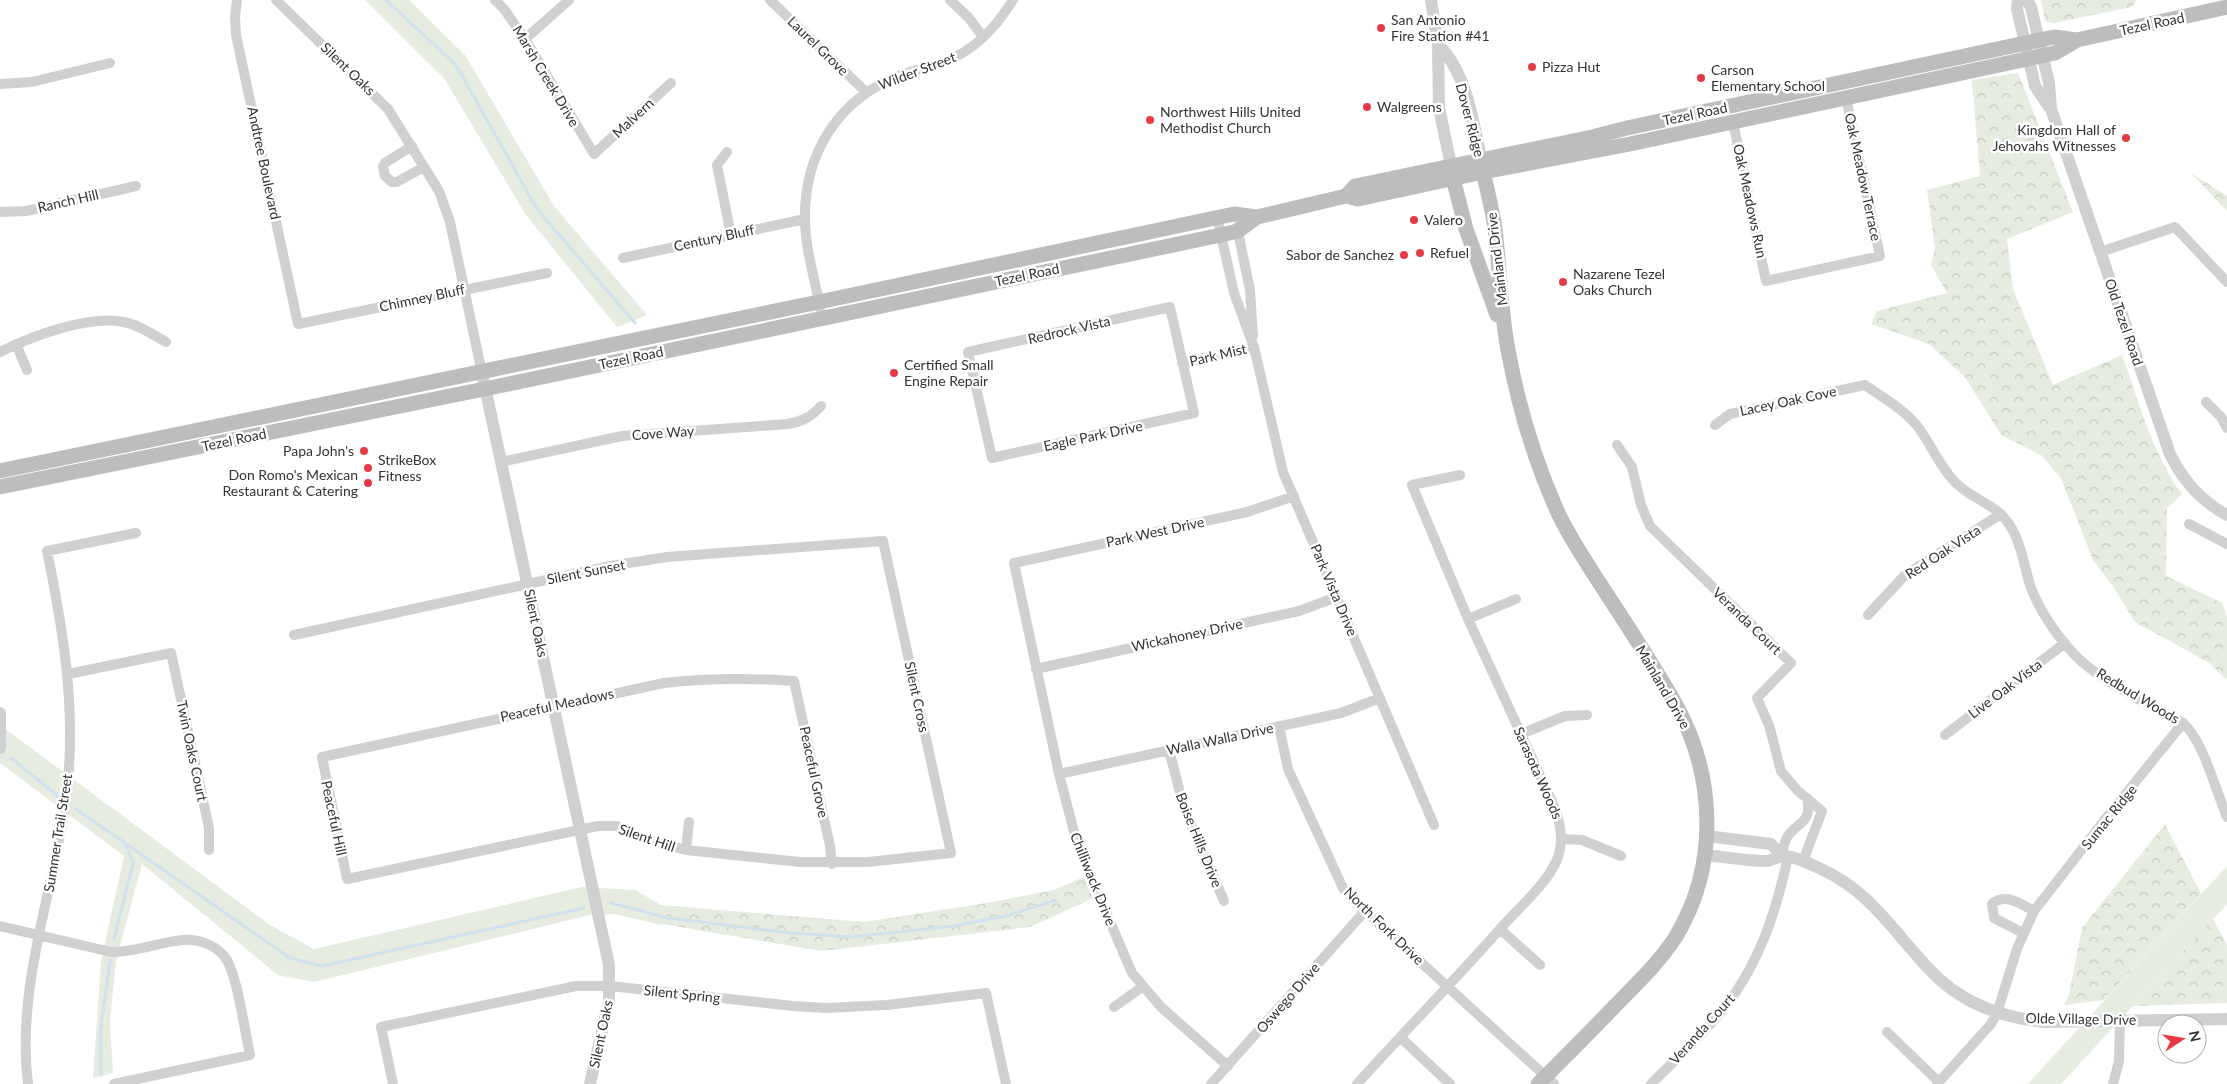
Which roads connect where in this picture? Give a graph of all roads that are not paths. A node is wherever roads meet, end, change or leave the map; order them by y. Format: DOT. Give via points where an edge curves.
graph roads {
  1 [pos="237,0"];
  2 [pos="276,0"];
  3 [pos="495,0"];
  4 [pos="569,0"];
  5 [pos="770,0"];
  6 [pos="950,0"];
  7 [pos="1013,0"];
  8 [pos="1431,0"];
  9 [pos="2018,0"];
  10 [pos="2027,0"];
  11 [pos="2227,7"];
  12 [pos="983,37"];
  13 [pos="525,39"];
  14 [pos="2077,40"];
  15 [pos="2031,41"];
  16 [pos="1438,44"];
  17 [pos="2035,57"];
  18 [pos="110,63"];
  19 [pos="671,82"];
  20 [pos="0,84"];
  21 [pos="866,92"];
  22 [pos="1846,98"];
  23 [pos="1733,122"];
  24 [pos="412,146"];
  25 [pos="727,152"];
  26 [pos="594,154"];
  27 [pos="1482,165"];
  28 [pos="424,167"];
  29 [pos="1452,171"];
  30 [pos="136,186"];
  31 [pos="0,212"];
  32 [pos="1234,214"];
  33 [pos="1217,217"];
  34 [pos="1257,217"];
  35 [pos="805,219"];
  36 [pos="1238,231"];
  37 [pos="731,235"];
  38 [pos="1221,235"];
  39 [pos="2100,252"];
  40 [pos="623,258"];
  41 [pos="547,273"];
  42 [pos="1766,281"];
  43 [pos="2227,282"];
  44 [pos="465,289"];
  45 [pos="819,302"];
  46 [pos="822,318"];
  47 [pos="298,324"];
  48 [pos="166,342"];
  49 [pos="16,344"];
  50 [pos="1254,347"];
  51 [pos="1507,348"];
  52 [pos="0,352"];
  53 [pos="1182,363"];
  54 [pos="27,370"];
  55 [pos="482,372"];
  56 [pos="1865,385"];
  57 [pos="485,388"];
  58 [pos="2206,402"];
  59 [pos="821,406"];
  60 [pos="1715,425"];
  61 [pos="2227,428"];
  62 [pos="1617,445"];
  63 [pos="992,458"];
  64 [pos="502,462"];
  65 [pos="0,471"];
  66 [pos="1460,475"];
  67 [pos="0,488"];
  68 [pos="1294,496"];
  69 [pos="2001,514"];
  70 [pos="2227,515"];
  71 [pos="2189,524"];
  72 [pos="136,533"];
  73 [pos="883,541"];
  74 [pos="2227,544"];
  75 [pos="1014,563"];
  76 [pos="528,583"];
  77 [pos="1337,597"];
  78 [pos="1516,599"];
  79 [pos="1868,615"];
  80 [pos="1468,619"];
  81 [pos="294,635"];
  82 [pos="2065,643"];
  83 [pos="1036,669"];
  84 [pos="68,674"];
  85 [pos="794,682"];
  86 [pos="1380,698"];
  87 [pos="555,706"];
  88 [pos="0,713"];
  89 [pos="1587,714"];
  90 [pos="2183,723"];
  91 [pos="1279,726"];
  92 [pos="1521,734"];
  93 [pos="1944,735"];
  94 [pos="0,748"];
  95 [pos="1169,750"];
  96 [pos="322,756"];
  97 [pos="1059,774"];
  98 [pos="1807,798"];
  99 [pos="2227,817"];
  100 [pos="689,822"];
  101 [pos="1434,825"];
  102 [pos="581,829"];
  103 [pos="1707,836"];
  104 [pos="1562,839"];
  105 [pos="209,850"];
  106 [pos="686,850"];
  107 [pos="951,854"];
  108 [pos="1705,855"];
  109 [pos="1621,856"];
  110 [pos="1785,856"];
  111 [pos="1803,861"];
  112 [pos="832,864"];
  113 [pos="347,879"];
  114 [pos="1224,901"];
  115 [pos="1365,911"];
  116 [pos="2034,911"];
  117 [pos="0,926"];
  118 [pos="1500,928"];
  119 [pos="2024,933"];
  120 [pos="40,937"];
  121 [pos="1540,965"];
  122 [pos="610,986"];
  123 [pos="1142,987"];
  124 [pos="1449,987"];
  125 [pos="1114,1007"];
  126 [pos="1997,1013"];
  127 [pos="2227,1019"];
  128 [pos="2120,1020"];
  129 [pos="1887,1032"];
  130 [pos="1400,1036"];
  131 [pos="1228,1066"];
  132 [pos="1546,1081"];
  133 [pos="1938,1083"];
  134 [pos="28,1084"];
  135 [pos="114,1084"];
  136 [pos="393,1084"];
  137 [pos="590,1084"];
  138 [pos="1006,1084"];
  139 [pos="1211,1084"];
  140 [pos="1357,1084"];
  141 [pos="1450,1084"];
  142 [pos="1651,1084"];
  143 [pos="2113,1084"];
  1 -- 47 [label="street, Andtree Boulevard" via="236,35"];
  2 -- 24 [label="street, Silent Oaks" via="388,109"];
  3 -- 13 [label="street, Marsh Creek Drive"];
  4 -- 13 [label="street"];
  5 -- 21 [label="street, Laurel Grove"];
  6 -- 12 [label="street"];
  7 -- 12 [label="street, Wilder Street"];
  8 -- 16 [label="street, Dover Ridge"];
  9 -- 15 [label="street, Old Tezel Road" via="2017,9"];
  10 -- 15 [label="street, Old Tezel Road" via="2031,7"];
  11 -- 14 [label="main road, Tezel Road"];
  12 -- 21 [label="street, Wilder Street" via="957,56 889,79"];
  13 -- 26 [label="street, Marsh Creek Drive"];
  14 -- 15 [label="main road, Tezel Road" via="2054,37"];
  14 -- 17 [label="main road, Tezel Road" via="2058,52"];
  15 -- 17 [label="street, Old Tezel Road"];
  15 -- 27 [label="main road, Tezel Road" via="1592,137"];
  16 -- 27 [label="street, Dover Ridge" via="1451,57 1468,102"];
  16 -- 29 [label="street, Dover Ridge" via="1439,108"];
  17 -- 22 [label="main road, Tezel Road"];
  17 -- 39 [label="street, Old Tezel Road" via="2049,83 2051,109"];
  18 -- 20 [label="street" via="32,82"];
  19 -- 26 [label="street, Malvern"];
  21 -- 35 [label="street, Wilder Street" via="842,112 818,149 809,177"];
  22 -- 23 [label="main road, Tezel Road"];
  22 -- 42 [label="street, Oak Meadow Terrace" via="1880,256"];
  23 -- 27 [label="main road, Tezel Road"];
  23 -- 42 [label="street, Oak Meadows Run"];
  24 -- 28 [label="street, Silent Oaks"];
  24 -- 28 [label="street" via="385,163 385,176 397,182"];
  25 -- 37 [label="street" via="717,165"];
  27 -- 29 [label="main road, Tezel Road"];
  27 -- 51 [label="main road, Mainland Drive" via="1494,223"];
  28 -- 44 [label="street, Silent Oaks" via="445,206"];
  29 -- 34 [label="main road, Tezel Road" via="1358,199 1346,196"];
  29 -- 51 [label="main road, Mainland Drive" via="1466,228"];
  30 -- 31 [label="street, Ranch Hill" via="26,211"];
  32 -- 33 [label="main road, Tezel Road"];
  32 -- 34 [label="main road, Tezel Road"];
  32 -- 36 [label="street, Park Vista Drive"];
  33 -- 38 [label="street, Park Vista Drive"];
  33 -- 45 [label="main road, Tezel Road"];
  34 -- 36 [label="main road, Tezel Road"];
  35 -- 37 [label="street, Century Bluff"];
  35 -- 45 [label="street, Wilder Street"];
  36 -- 38 [label="main road, Tezel Road"];
  36 -- 50 [label="street, Park Vista Drive" via="1250,290"];
  37 -- 40 [label="street, Century Bluff"];
  38 -- 46 [label="main road, Tezel Road"];
  38 -- 50 [label="street, Park Vista Drive" via="1234,293"];
  39 -- 43 [label="street" via="2174,228"];
  39 -- 70 [label="street, Old Tezel Road" via="2170,454 2190,486"];
  41 -- 44 [label="street, Chimney Bluff"];
  44 -- 47 [label="street, Chimney Bluff"];
  44 -- 55 [label="street, Silent Oaks"];
  45 -- 46 [label="street, Wilder Street"];
  45 -- 55 [label="main road, Tezel Road"];
  46 -- 57 [label="main road, Tezel Road"];
  48 -- 49 [label="street" via="135,325 108,320 38,334"];
  49 -- 52 [label="street"];
  49 -- 54 [label="street"];
  50 -- 53 [label="street, Park Mist"];
  50 -- 68 [label="street, Park Vista Drive" via="1278,456"];
  51 -- 103 [label="main road, Mainland Drive" via="1530,442 1557,511 1676,705 1694,742 1705,788"];
  53 -- 63 [label="street, Eagle Park Drive" via="1194,413"];
  53 -- 63 [label="street, Redrock Vista" via="1170,307 968,352"];
  55 -- 57 [label="street, Silent Oaks"];
  55 -- 65 [label="main road, Tezel Road"];
  56 -- 60 [label="street, Lacey Oak Cove" via="1730,414"];
  56 -- 69 [label="street, Redbud Woods" via="1916,424 1957,484"];
  57 -- 64 [label="street, Silent Oaks"];
  57 -- 67 [label="main road, Tezel Road"];
  58 -- 61 [label="street" via="2222,417"];
  59 -- 64 [label="street, Cove Way" via="801,422 622,436"];
  62 -- 98 [label="street, Veranda Court" via="1632,467 1650,526 1791,663 1757,698 1769,725 1781,772"];
  64 -- 76 [label="street, Silent Oaks"];
  66 -- 80 [label="street, Sarasota Woods" via="1412,486"];
  68 -- 75 [label="street, Park West Drive" via="1247,512"];
  68 -- 77 [label="street, Park Vista Drive"];
  69 -- 79 [label="street, Red Oak Vista" via="1905,575"];
  69 -- 82 [label="street, Redbud Woods" via="2015,534 2037,600"];
  71 -- 74 [label="street"];
  72 -- 84 [label="street, Summer Trail Street" via="47,551"];
  73 -- 76 [label="street, Silent Sunset" via="667,557"];
  73 -- 107 [label="street, Silent Cross"];
  75 -- 83 [label="street, Chilliwack Drive"];
  76 -- 81 [label="street, Silent Sunset"];
  76 -- 87 [label="street, Silent Oaks"];
  77 -- 83 [label="street, Wickahoney Drive" via="1299,611"];
  77 -- 86 [label="street, Park Vista Drive"];
  78 -- 80 [label="street"];
  80 -- 92 [label="street, Sarasota Woods"];
  82 -- 90 [label="street, Redbud Woods" via="2079,659 2108,681"];
  82 -- 93 [label="street, Live Oak Vista"];
  83 -- 97 [label="street, Chilliwack Drive"];
  84 -- 105 [label="street, Twin Oaks Court" via="171,653 209,828"];
  84 -- 120 [label="street, Summer Trail Street" via="70,725 66,798"];
  85 -- 87 [label="street, Peaceful Meadows" via="752,678 688,680"];
  85 -- 112 [label="street, Peaceful Grove"];
  86 -- 91 [label="street, Walla Walla Drive" via="1341,713"];
  86 -- 101 [label="street, Park Vista Drive"];
  87 -- 96 [label="street, Peaceful Meadows"];
  87 -- 102 [label="street, Silent Oaks"];
  88 -- 94 [label="street"];
  89 -- 92 [label="street" via="1565,716"];
  90 -- 99 [label="street, Redbud Woods" via="2200,744"];
  90 -- 116 [label="street, Sumac Ridge"];
  91 -- 95 [label="street, Walla Walla Drive"];
  91 -- 115 [label="street, North Fork Drive" via="1288,769 1331,866 1343,888"];
  92 -- 104 [label="street, Sarasota Woods" via="1556,810"];
  95 -- 97 [label="street, Walla Walla Drive"];
  95 -- 114 [label="street, Boise Hills Drive" via="1184,808"];
  96 -- 113 [label="street, Peaceful Hill"];
  97 -- 123 [label="street, Chilliwack Drive" via="1078,847 1126,961"];
  98 -- 110 [label="street, Veranda Court" via="1806,820 1786,840"];
  98 -- 111 [label="street, Veranda Court" via="1822,811"];
  100 -- 106 [label="street"];
  102 -- 106 [label="street, Silent Hill" via="617,826 648,840"];
  102 -- 113 [label="street, Silent Hill"];
  102 -- 122 [label="street, Silent Oaks" via="607,950"];
  103 -- 108 [label="main road, Mainland Drive"];
  103 -- 110 [label="street, Olde Village Drive" via="1771,844"];
  104 -- 109 [label="street" via="1582,840"];
  104 -- 118 [label="street, Sarasota Woods" via="1546,878"];
  106 -- 112 [label="street, Silent Hill"];
  107 -- 112 [label="street, Silent Hill"];
  108 -- 110 [label="street, Olde Village Drive" via="1768,861"];
  108 -- 132 [label="main road, Mainland Drive" via="1696,895 1674,940"];
  110 -- 111 [label="street, Olde Village Drive"];
  110 -- 142 [label="street, Veranda Court" via="1775,912 1745,978 1718,1015"];
  111 -- 126 [label="street, Olde Village Drive" via="1850,885 1880,911 1944,983 1973,1003"];
  115 -- 124 [label="street, North Fork Drive"];
  115 -- 131 [label="street, Oswego Drive"];
  116 -- 119 [label="street, Sumac Ridge"];
  116 -- 119 [label="street" via="2006,898 1992,904 1994,918"];
  117 -- 120 [label="street"];
  118 -- 121 [label="street"];
  118 -- 124 [label="street, Sarasota Woods"];
  119 -- 126 [label="street, Sumac Ridge"];
  120 -- 134 [label="street, Summer Trail Street" via="31,974 26,1022"];
  120 -- 135 [label="street" via="111,952 192,939 213,947 224,955 230,965 250,1055"];
  122 -- 136 [label="street, Silent Spring" via="562,988 381,1027"];
  122 -- 137 [label="street, Silent Oaks"];
  122 -- 138 [label="street, Silent Spring" via="827,1008 887,1005 986,993"];
  123 -- 125 [label="street"];
  123 -- 131 [label="street, Chilliwack Drive"];
  124 -- 130 [label="street, Sarasota Woods"];
  124 -- 132 [label="street, North Fork Drive"];
  126 -- 128 [label="street, Olde Village Drive" via="2045,1022"];
  126 -- 133 [label="street, Sumac Ridge" via="1983,1035"];
  127 -- 128 [label="street, Olde Village Drive"];
  128 -- 143 [label="street" via="2119,1061"];
  129 -- 133 [label="street"];
  130 -- 140 [label="street, Sarasota Woods"];
  130 -- 141 [label="street"];
  131 -- 139 [label="street, Oswego Drive"];
}
